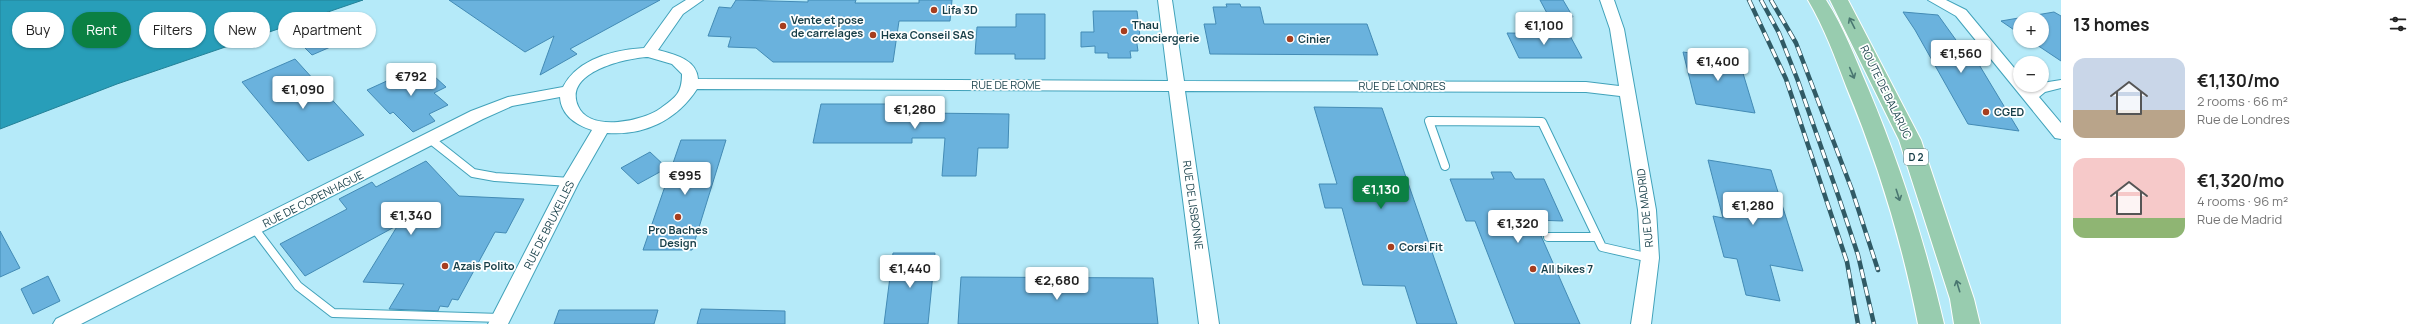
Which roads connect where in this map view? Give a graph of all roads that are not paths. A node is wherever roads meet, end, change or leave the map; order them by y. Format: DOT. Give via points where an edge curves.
graph roads {
  1 [pos="696,0"];
  2 [pos="1165,0"];
  3 [pos="1607,0"];
  4 [pos="1817,0"];
  5 [pos="1839,0"];
  6 [pos="1935,0"];
  7 [pos="649,52"];
  8 [pos="1997,57"];
  9 [pos="2013,65"];
  10 [pos="2013,77"];
  11 [pos="2049,80"];
  12 [pos="691,84"];
  13 [pos="2060,84"];
  14 [pos="1177,85"];
  15 [pos="2049,86"];
  16 [pos="568,92"];
  17 [pos="1628,92"];
  18 [pos="2026,92"];
  19 [pos="601,128"];
  20 [pos="2061,134"];
  21 [pos="430,139"];
  22 [pos="1445,166"];
  23 [pos="570,182"];
  24 [pos="254,228"];
  25 [pos="1548,237"];
  26 [pos="1597,238"];
  27 [pos="1650,258"];
  28 [pos="500,321"];
  29 [pos="63,324"];
  30 [pos="1209,324"];
  31 [pos="1641,324"];
  32 [pos="1931,324"];
  33 [pos="1967,324"];
  1 -- 7 [label="street" via="678,11"];
  2 -- 14 [label="street, RUE DE LISBONNE"];
  3 -- 17 [label="street, RUE DE MADRID" via="1617,29"];
  4 -- 32 [label="main road, ROUTE DE BALARUC / D 2, one-way" via="1876,130 1901,206"];
  33 -- 5 [label="main road, ROUTE DE BALARUC / D 2, one-way" via="1962,298 1910,140"];
  6 -- 8 [label="street" via="1961,13"];
  7 -- 12 [label="street" via="667,55 682,62 690,72"];
  7 -- 16 [label="street" via="622,55 590,67 576,79"];
  8 -- 9 [label="street"];
  8 -- 10 [label="street"];
  11 -- 13 [label="street"];
  12 -- 14 [label="street, RUE DE ROME"];
  12 -- 19 [label="street" via="681,102 660,118 641,125"];
  13 -- 15 [label="street"];
  14 -- 17 [label="street, RUE DE LONDRES" via="1558,87"];
  14 -- 30 [label="street, RUE DE LISBONNE"];
  16 -- 19 [label="street" via="567,104 573,114 585,123"];
  16 -- 21 [label="street, RUE DE COPENHAGUE" via="508,102"];
  17 -- 27 [label="street, RUE DE MADRID" via="1647,210"];
  18 -- 20 [label="street"];
  19 -- 23 [label="street, RUE DE BRUXELLES"];
  21 -- 23 [label="lane" via="474,173 495,177"];
  21 -- 24 [label="street, RUE DE COPENHAGUE"];
  22 -- 26 [label="lane" via="1429,121 1542,122"];
  23 -- 28 [label="street, RUE DE BRUXELLES"];
  24 -- 28 [label="lane" via="298,286 333,313"];
  24 -- 29 [label="street, RUE DE COPENHAGUE"];
  25 -- 26 [label="lane"];
  26 -- 27 [label="lane" via="1602,246"];
  27 -- 31 [label="street, RUE DE MADRID"];
}
